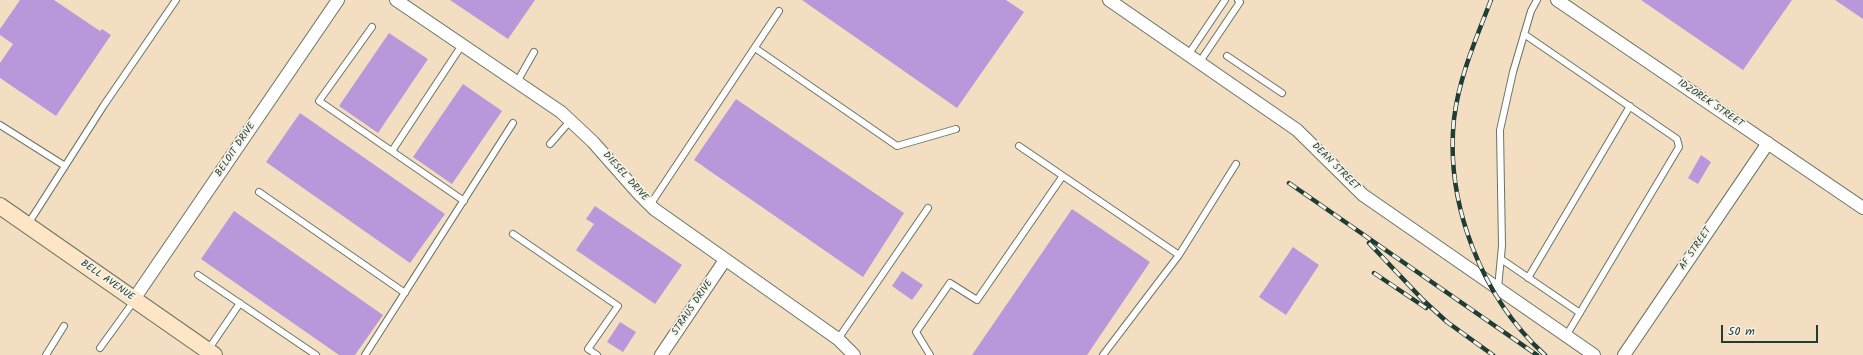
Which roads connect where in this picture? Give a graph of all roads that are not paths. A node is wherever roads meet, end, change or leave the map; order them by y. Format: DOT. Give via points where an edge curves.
graph roads {
  1 [pos="176,0"];
  2 [pos="338,0"];
  3 [pos="396,0"];
  4 [pos="1225,0"];
  5 [pos="1537,0"];
  6 [pos="1557,0"];
  7 [pos="1239,1"];
  8 [pos="1113,2"];
  9 [pos="780,10"];
  10 [pos="372,27"];
  11 [pos="1524,34"];
  12 [pos="462,45"];
  13 [pos="755,48"];
  14 [pos="534,52"];
  15 [pos="1188,55"];
  16 [pos="1226,56"];
  17 [pos="1199,63"];
  18 [pos="517,82"];
  19 [pos="1282,93"];
  20 [pos="1630,106"];
  21 [pos="571,120"];
  22 [pos="513,123"];
  23 [pos="0,125"];
  24 [pos="956,129"];
  25 [pos="1768,143"];
  26 [pos="550,144"];
  27 [pos="1019,146"];
  28 [pos="392,151"];
  29 [pos="1236,164"];
  30 [pos="65,166"];
  31 [pos="1062,177"];
  32 [pos="259,192"];
  33 [pos="464,201"];
  34 [pos="650,205"];
  35 [pos="0,206"];
  36 [pos="928,208"];
  37 [pos="1863,208"];
  38 [pos="27,225"];
  39 [pos="513,234"];
  40 [pos="1179,255"];
  41 [pos="1501,259"];
  42 [pos="725,260"];
  43 [pos="198,275"];
  44 [pos="1528,278"];
  45 [pos="1498,288"];
  46 [pos="405,293"];
  47 [pos="134,300"];
  48 [pos="240,303"];
  49 [pos="1580,313"];
  50 [pos="64,326"];
  51 [pos="1566,336"];
  52 [pos="838,339"];
  53 [pos="100,348"];
  54 [pos="211,353"];
  55 [pos="46,355"];
  56 [pos="316,355"];
  57 [pos="365,355"];
  58 [pos="597,355"];
  59 [pos="661,355"];
  60 [pos="854,355"];
  61 [pos="930,355"];
  62 [pos="1103,355"];
  63 [pos="1594,355"];
  64 [pos="1624,355"];
  1 -- 30 [label="lane" via="104,104"];
  2 -- 47 [label="street, BELOIT DRIVE"];
  3 -- 12 [label="street, DIESEL DRIVE"];
  4 -- 15 [label="lane"];
  5 -- 11 [label="lane"];
  6 -- 25 [label="street, IDZOREK STREET"];
  7 -- 17 [label="lane"];
  8 -- 15 [label="street, DEAN STREET"];
  9 -- 13 [label="lane"];
  10 -- 28 [label="lane" via="319,100"];
  11 -- 20 [label="lane"];
  11 -- 41 [label="lane" via="1500,130"];
  12 -- 18 [label="street, DIESEL DRIVE"];
  12 -- 28 [label="lane"];
  13 -- 24 [label="lane" via="897,146"];
  13 -- 34 [label="lane"];
  14 -- 18 [label="lane"];
  15 -- 17 [label="street, DEAN STREET"];
  16 -- 19 [label="lane"];
  17 -- 45 [label="street, DEAN STREET" via="1297,130 1363,195"];
  18 -- 21 [label="street, DIESEL DRIVE"];
  20 -- 44 [label="lane"];
  20 -- 49 [label="lane" via="1677,139 1679,147"];
  21 -- 26 [label="lane"];
  21 -- 34 [label="street, DIESEL DRIVE"];
  22 -- 33 [label="lane"];
  23 -- 30 [label="lane"];
  25 -- 37 [label="street, IDZOREK STREET"];
  25 -- 64 [label="street, AF STREET"];
  27 -- 31 [label="lane"];
  28 -- 33 [label="lane"];
  29 -- 40 [label="lane"];
  30 -- 38 [label="lane"];
  31 -- 40 [label="lane"];
  31 -- 61 [label="lane" via="977,300 950,283 916,332"];
  32 -- 46 [label="lane"];
  33 -- 46 [label="lane"];
  34 -- 42 [label="street, DIESEL DRIVE"];
  35 -- 38 [label="main road, BELL AVENUE"];
  36 -- 52 [label="lane"];
  38 -- 47 [label="main road, BELL AVENUE"];
  39 -- 58 [label="lane" via="618,306 588,349"];
  40 -- 62 [label="lane"];
  41 -- 44 [label="lane"];
  41 -- 45 [label="lane"];
  42 -- 52 [label="street, DIESEL DRIVE"];
  42 -- 59 [label="street, STRAUS DRIVE"];
  43 -- 48 [label="lane"];
  44 -- 49 [label="lane"];
  45 -- 51 [label="street, DEAN STREET"];
  46 -- 57 [label="lane"];
  47 -- 53 [label="lane"];
  47 -- 54 [label="main road, BELL AVENUE"];
  48 -- 54 [label="lane"];
  48 -- 56 [label="lane"];
  49 -- 51 [label="lane"];
  50 -- 55 [label="lane"];
  51 -- 63 [label="street, DEAN STREET"];
  52 -- 60 [label="street, DIESEL DRIVE"];
}
